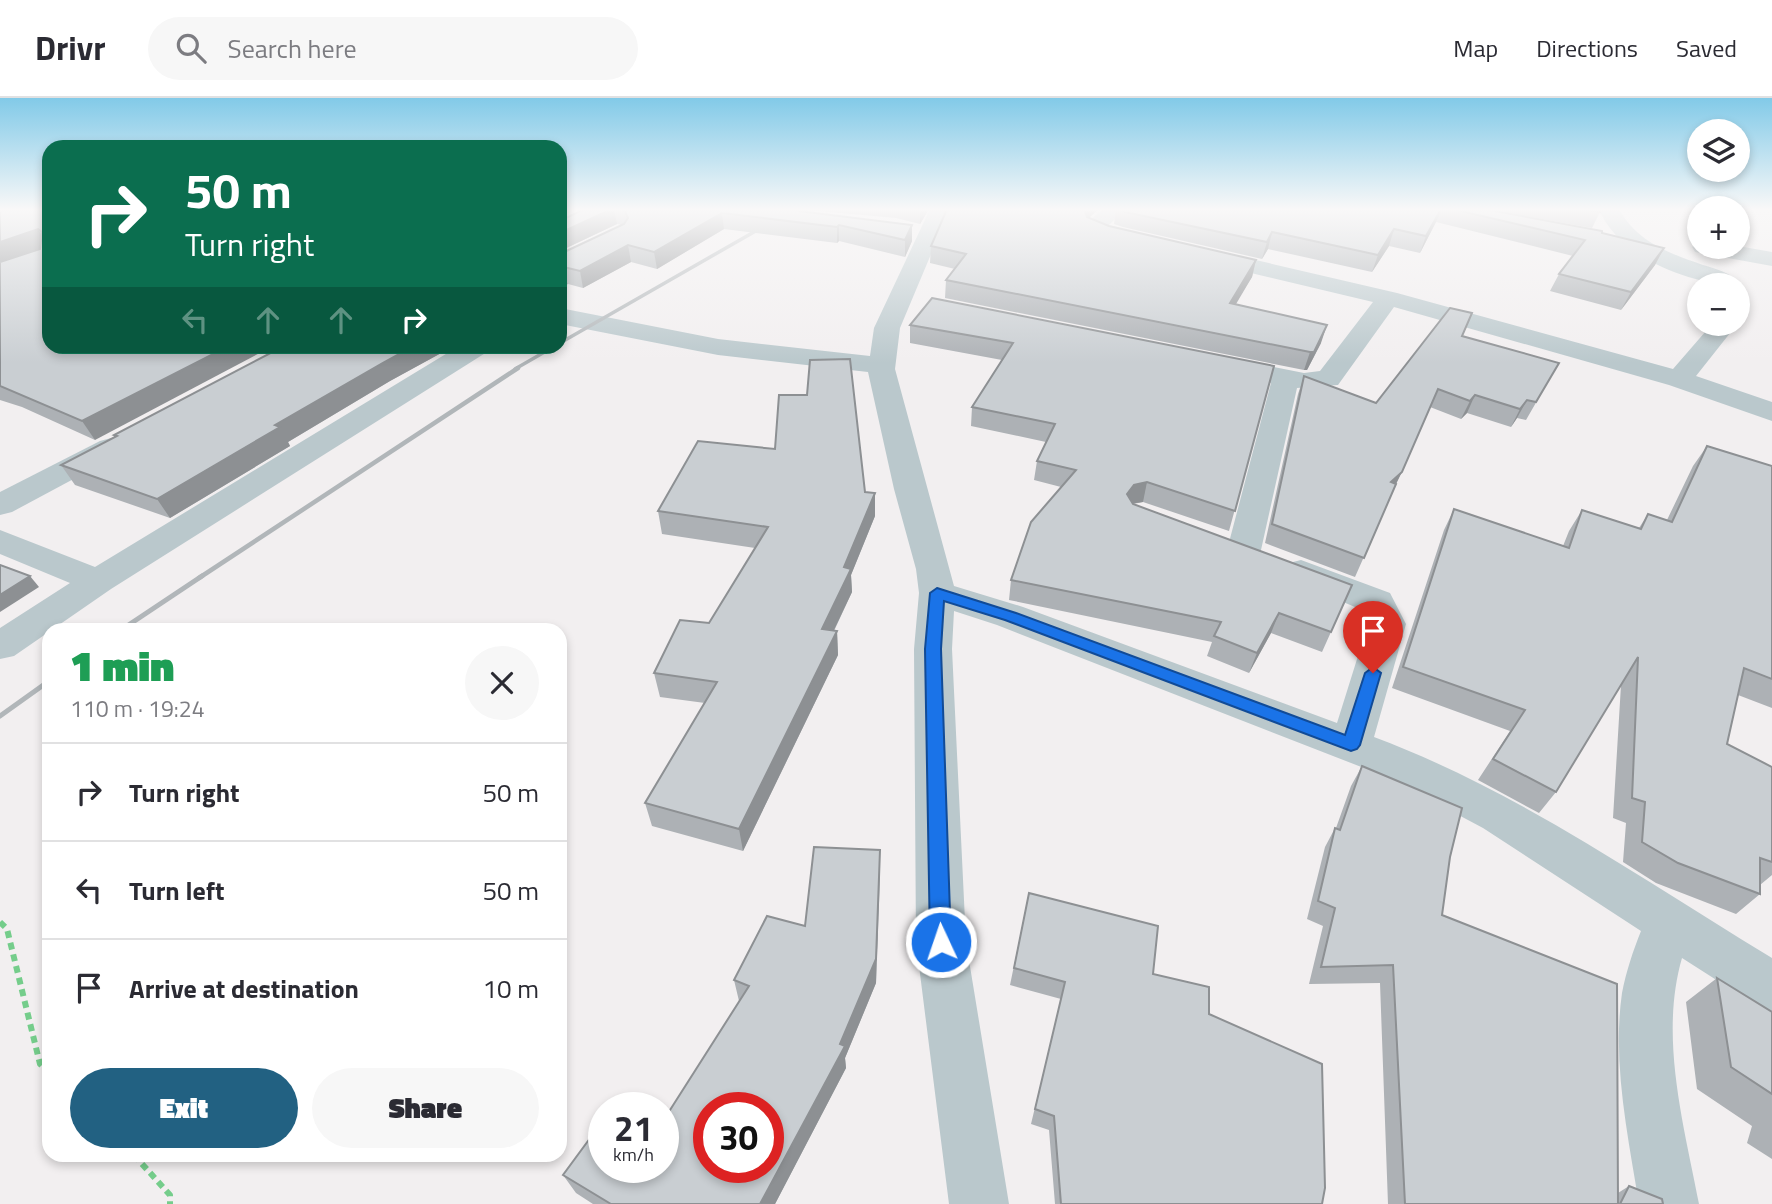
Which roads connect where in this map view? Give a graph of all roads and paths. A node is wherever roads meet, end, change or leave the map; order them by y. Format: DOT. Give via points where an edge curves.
graph roads {
  1 [pos="920,261"];
  2 [pos="1228,261"];
  3 [pos="1680,261"];
  4 [pos="1708,273"];
  5 [pos="1388,298"];
  6 [pos="567,317"];
  7 [pos="1717,336"];
  8 [pos="465,354"];
  9 [pos="1195,359"];
  10 [pos="881,365"];
  11 [pos="1286,377"];
  12 [pos="1679,379"];
  13 [pos="1772,412"];
  14 [pos="133,435"];
  15 [pos="0,505"];
  16 [pos="0,541"];
  17 [pos="98,581"];
  18 [pos="937,593"];
  19 [pos="0,646"];
  20 [pos="1351,745"];
  21 [pos="0,922"];
  22 [pos="1668,923"];
  23 [pos="1772,987"];
  24 [pos="42,1066"];
  25 [pos="140,1162"];
  26 [pos="170,1204"];
  27 [pos="979,1204"];
  28 [pos="1669,1204"];
  1 -- 10 [label="street" via="914,302 887,328"];
  2 -- 5 [label="street"];
  3 -- 4 [label="street"];
  5 -- 11 [label="street" via="1328,379"];
  5 -- 12 [label="street"];
  6 -- 10 [label="street" via="706,345"];
  7 -- 12 [label="street"];
  8 -- 17 [label="street"];
  9 -- 11 [label="street"];
  10 -- 18 [label="street"];
  11 -- 20 [label="street" via="1231,546 1377,602 1387,624"];
  12 -- 13 [label="street"];
  14 -- 15 [label="street"];
  16 -- 17 [label="street"];
  17 -- 19 [label="street"];
  18 -- 20 [label="street"];
  18 -- 27 [label="street" via="933,649 941,942"];
  20 -- 22 [label="street" via="1460,793"];
  21 -- 24 [label="path" via="7,929"];
  22 -- 23 [label="street"];
  22 -- 28 [label="street" via="1647,1005 1651,1094"];
  25 -- 26 [label="path" via="170,1195"];
}
